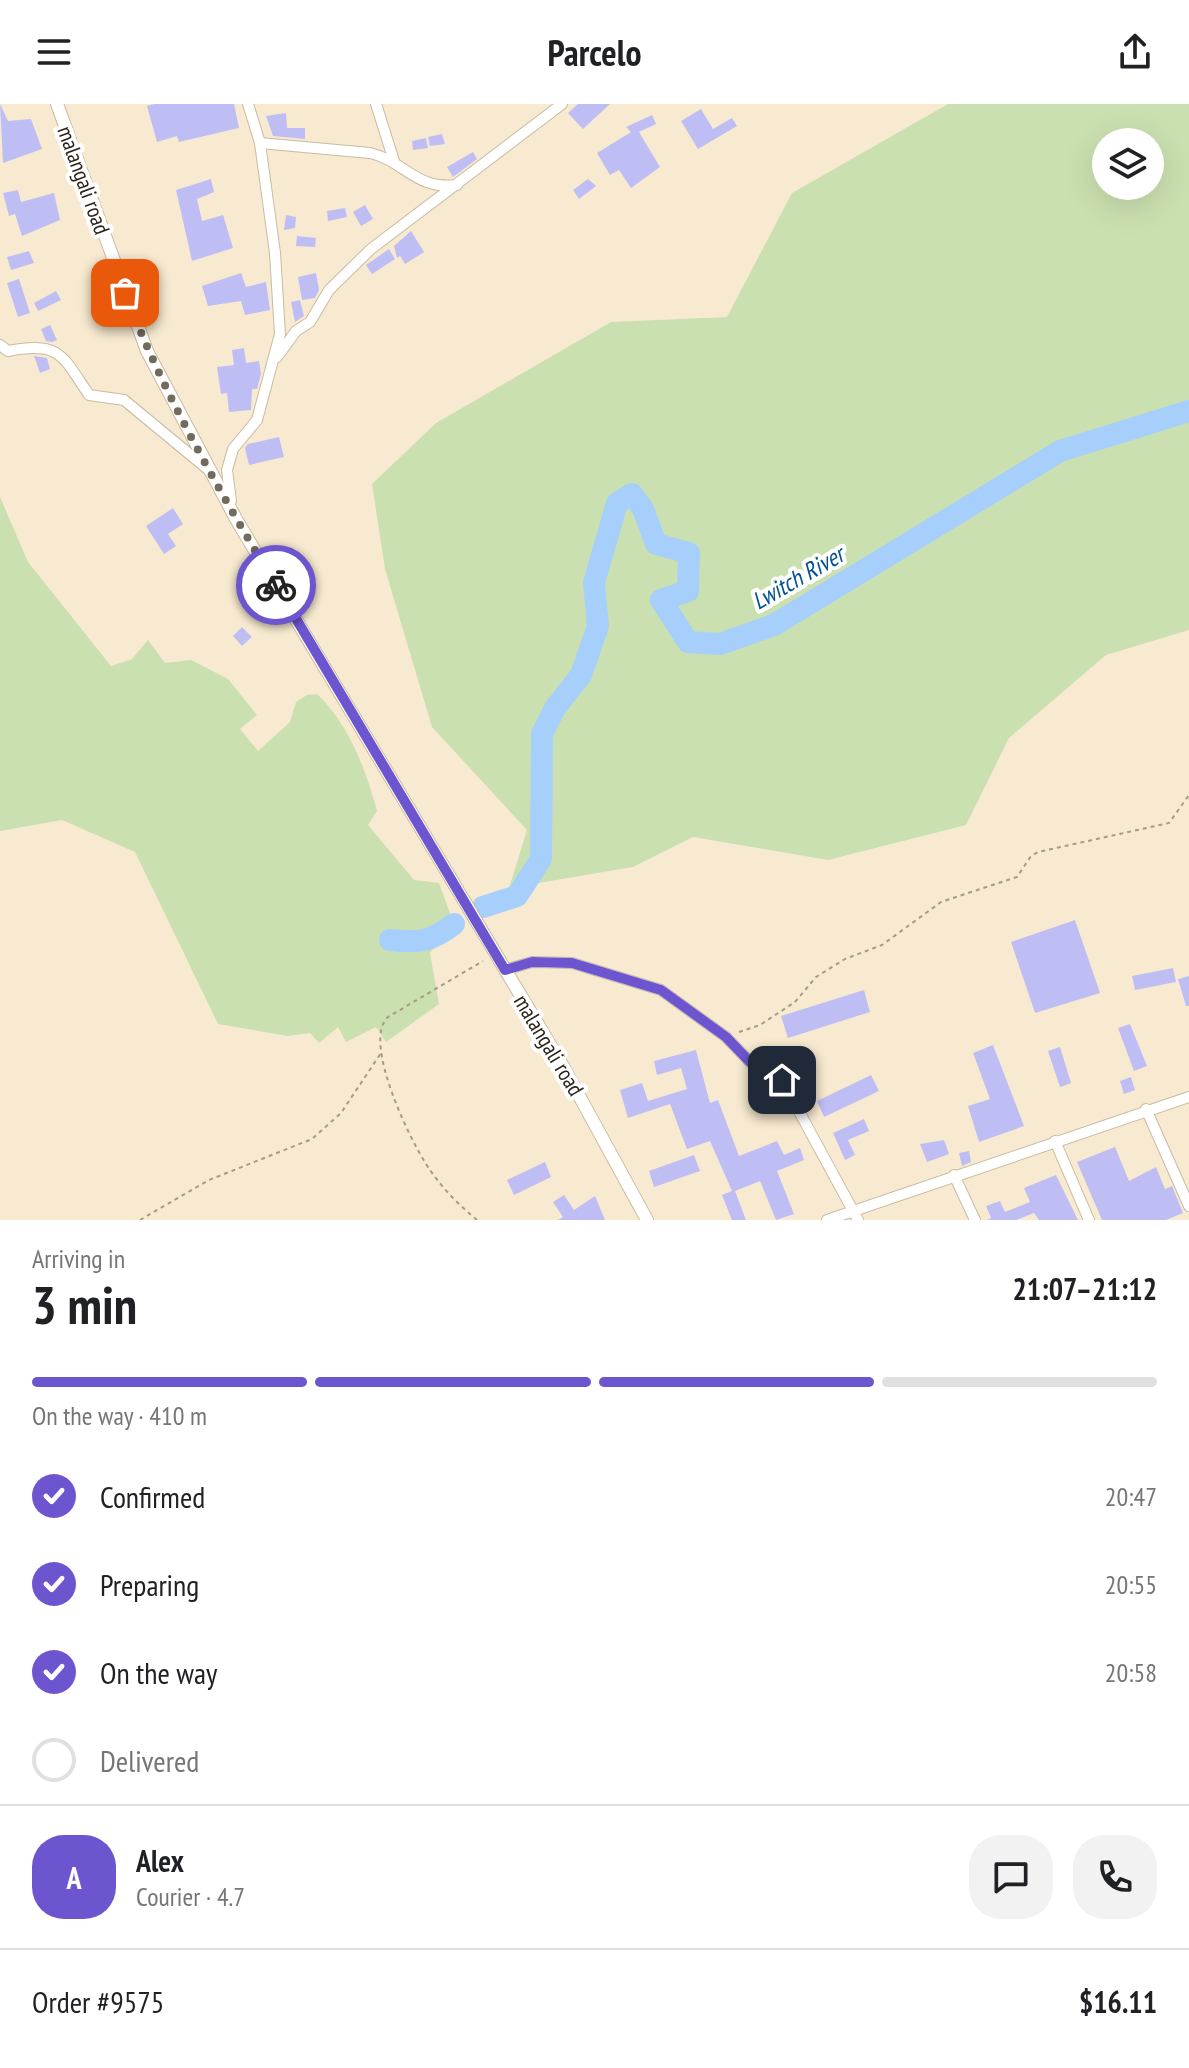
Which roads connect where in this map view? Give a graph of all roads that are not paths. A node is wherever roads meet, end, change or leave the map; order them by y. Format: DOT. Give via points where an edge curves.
graph roads {
  1 [pos="57,104"];
  2 [pos="248,104"];
  3 [pos="376,104"];
  4 [pos="562,104"];
  5 [pos="260,143"];
  6 [pos="394,161"];
  7 [pos="457,185"];
  8 [pos="0,345"];
  9 [pos="272,365"];
  10 [pos="214,475"];
  11 [pos="236,519"];
  12 [pos="505,970"];
  13 [pos="1189,1097"];
  14 [pos="1146,1109"];
  15 [pos="1055,1141"];
  16 [pos="954,1175"];
  17 [pos="1189,1206"];
  18 [pos="856,1215"];
  19 [pos="647,1220"];
  20 [pos="827,1220"];
  21 [pos="975,1220"];
  22 [pos="1089,1220"];
  1 -- 10 [label="street, malangali road" via="147,351"];
  2 -- 5 [label="street"];
  3 -- 6 [label="street"];
  4 -- 7 [label="street"];
  5 -- 6 [label="street" via="370,153"];
  5 -- 9 [label="street" via="280,334"];
  6 -- 7 [label="street" via="414,179"];
  7 -- 9 [label="street" via="350,268"];
  8 -- 10 [label="street" via="8,351 40,346 60,355 89,395 124,400"];
  9 -- 11 [label="street" via="257,420 233,449 227,470"];
  10 -- 11 [label="street, malangali road"];
  11 -- 12 [label="street, malangali road"];
  12 -- 18 [label="street" via="549,961 592,968 667,993 750,1062 771,1069 782,1080"];
  12 -- 19 [label="street, malangali road"];
  13 -- 14 [label="street"];
  14 -- 15 [label="street"];
  14 -- 17 [label="street"];
  15 -- 16 [label="street"];
  15 -- 22 [label="street"];
  16 -- 18 [label="street"];
  16 -- 21 [label="street"];
  18 -- 20 [label="street"];
}
